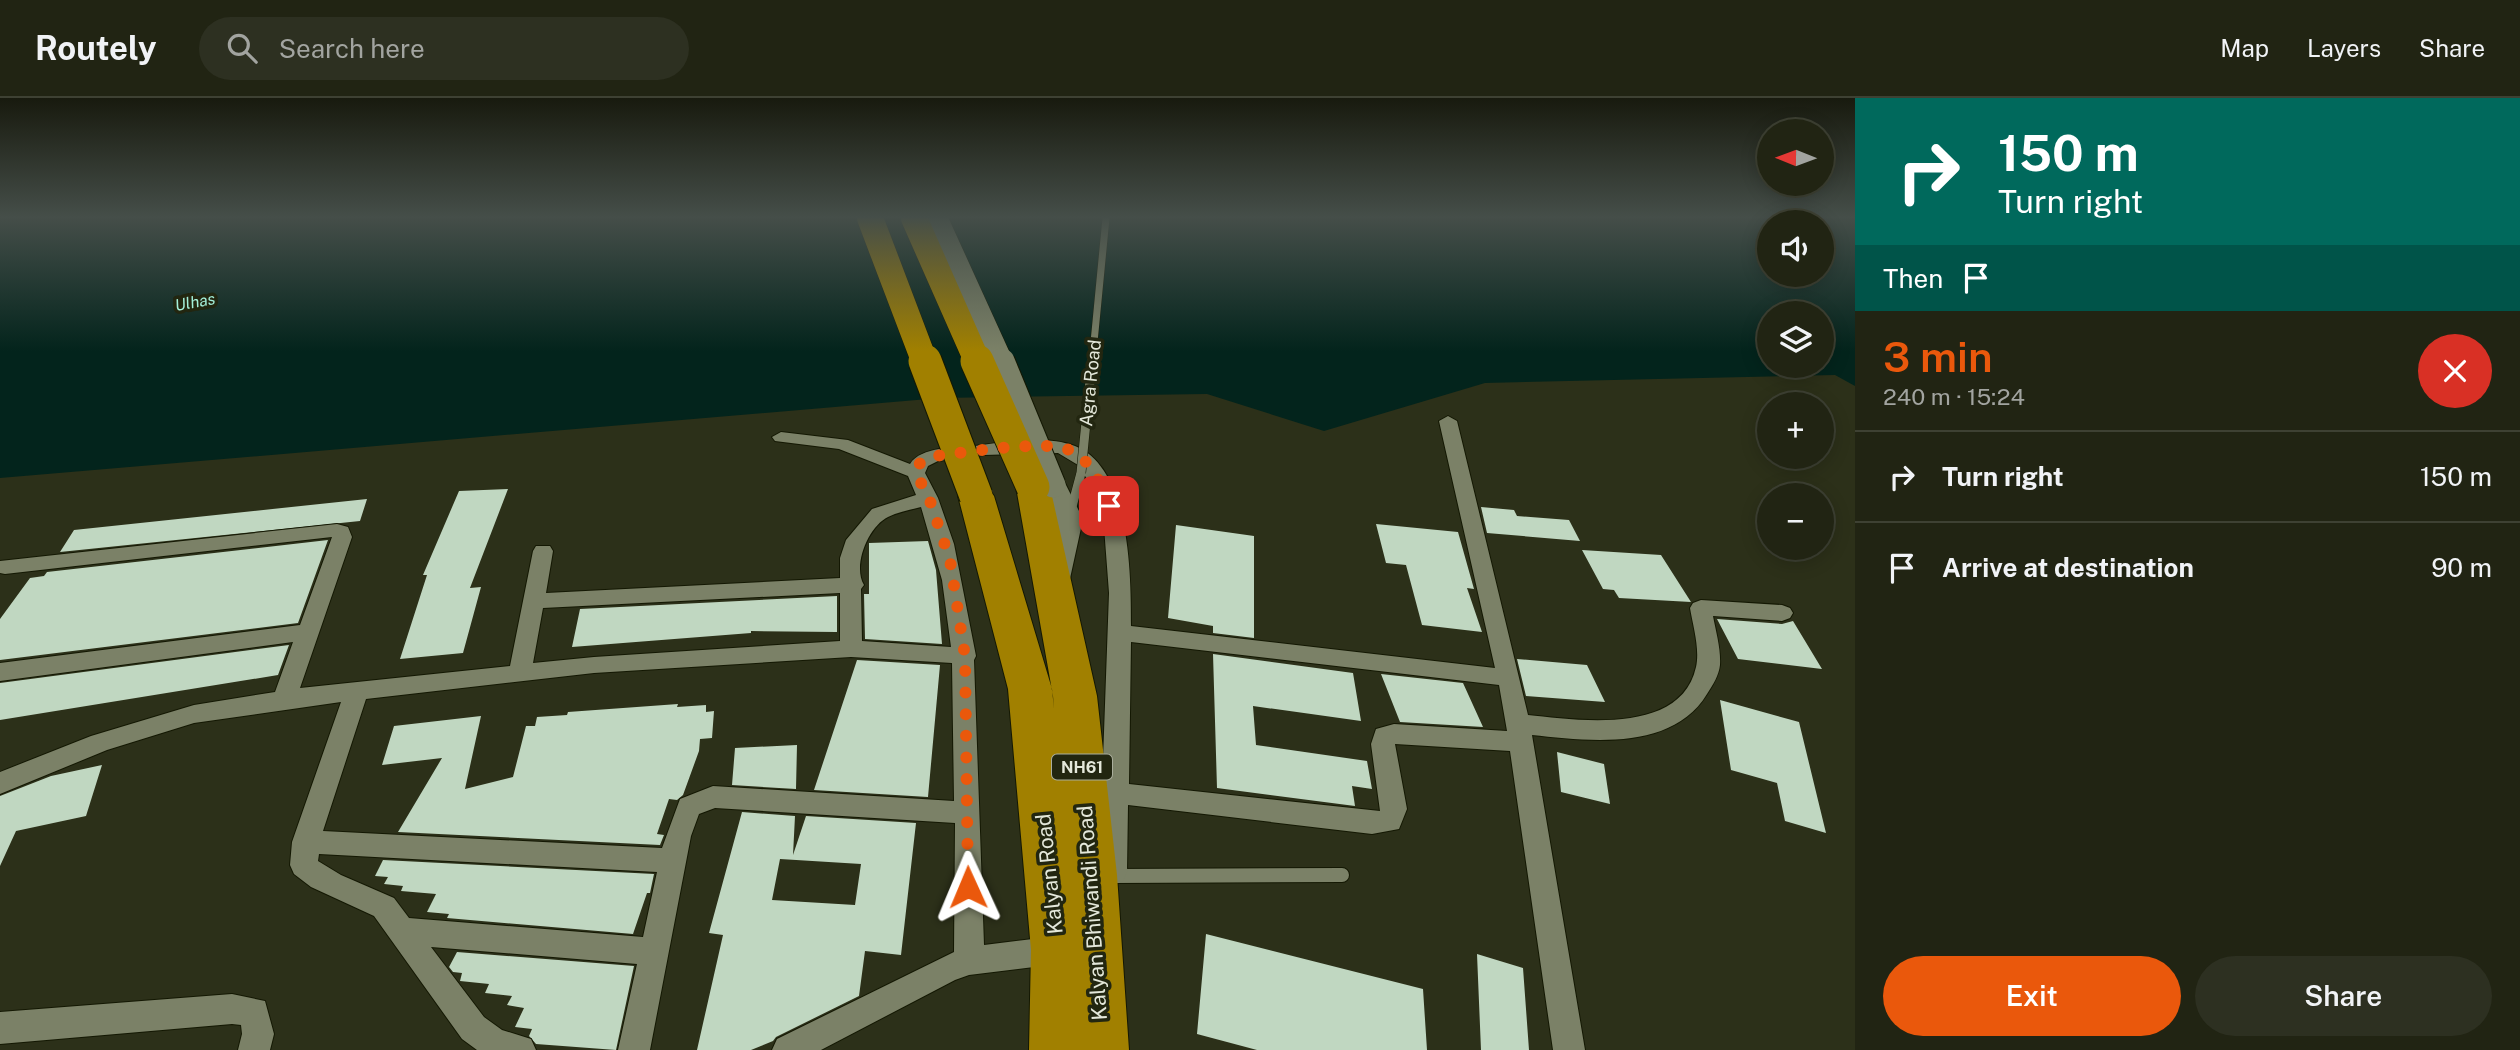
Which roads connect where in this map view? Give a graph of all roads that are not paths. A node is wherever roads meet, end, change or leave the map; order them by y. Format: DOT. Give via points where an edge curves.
graph roads {
  1 [pos="887,262"];
  2 [pos="935,262"];
  3 [pos="957,262"];
  4 [pos="1102,262"];
  5 [pos="1448,421"];
  6 [pos="781,437"];
  7 [pos="916,473"];
  8 [pos="1043,486"];
  9 [pos="929,498"];
  10 [pos="1069,519"];
  11 [pos="543,551"];
  12 [pos="5,566"];
  13 [pos="853,585"];
  14 [pos="1053,586"];
  15 [pos="534,601"];
  16 [pos="1782,613"];
  17 [pos="309,632"];
  18 [pos="1120,633"];
  19 [pos="852,649"];
  20 [pos="965,656"];
  21 [pos="0,672"];
  22 [pos="520,673"];
  23 [pos="1509,678"];
  24 [pos="357,690"];
  25 [pos="289,699"];
  26 [pos="1520,733"];
  27 [pos="0,783"];
  28 [pos="1116,793"];
  29 [pos="968,813"];
  30 [pos="306,842"];
  31 [pos="673,862"];
  32 [pos="1084,874"];
  33 [pos="1342,875"];
  34 [pos="402,931"];
  35 [pos="1058,950"];
  36 [pos="654,952"];
  37 [pos="969,961"];
  38 [pos="0,1028"];
  39 [pos="254,1050"];
  40 [pos="520,1050"];
  41 [pos="634,1050"];
  42 [pos="788,1050"];
  43 [pos="1058,1050"];
  44 [pos="1100,1050"];
  45 [pos="1569,1050"];
  1 -- 32 [label="highway, Kalyan Road / NH61, bridge" via="976,496"];
  2 -- 8 [label="highway, NH61, bridge"];
  3 -- 8 [label="street, bridge" via="995,345"];
  4 -- 10 [label="lane, Agra Road, bridge" via="1081,473"];
  5 -- 23 [label="street"];
  6 -- 7 [label="street" via="842,443"];
  7 -- 9 [label="street"];
  7 -- 18 [label="street" via="920,463 934,456 1047,446 1069,450 1086,462 1101,482 1109,506 1117,551"];
  8 -- 10 [label="street"];
  8 -- 14 [label="highway, Kalyan Bhiwandi Road / NH61"];
  9 -- 13 [label="street" via="879,513 856,540 850,558"];
  9 -- 20 [label="street" via="950,560"];
  10 -- 14 [label="street, Agra Road"];
  11 -- 15 [label="street"];
  12 -- 17 [label="street" via="337,530 342,537"];
  13 -- 15 [label="street"];
  13 -- 19 [label="street"];
  14 -- 32 [label="highway, Kalyan Bhiwandi Road / NH61" via="1075,696"];
  15 -- 22 [label="street"];
  16 -- 26 [label="street" via="1701,608 1708,666 1685,707 1663,718 1616,730"];
  17 -- 21 [label="street"];
  17 -- 25 [label="street"];
  18 -- 23 [label="street"];
  18 -- 28 [label="street"];
  19 -- 20 [label="street"];
  19 -- 22 [label="street"];
  20 -- 29 [label="street"];
  22 -- 24 [label="street"];
  23 -- 26 [label="street"];
  24 -- 25 [label="street"];
  24 -- 30 [label="street"];
  25 -- 27 [label="street" via="194,714 100,743"];
  26 -- 28 [label="street" via="1385,736 1394,809 1390,821 1372,823"];
  26 -- 45 [label="street"];
  28 -- 32 [label="street"];
  29 -- 31 [label="street" via="713,797 689,807"];
  29 -- 37 [label="street"];
  30 -- 31 [label="street"];
  30 -- 34 [label="street" via="304,865 314,877 384,907"];
  31 -- 36 [label="street"];
  32 -- 33 [label="lane"];
  32 -- 35 [label="highway, Kalyan Road / NH61"];
  32 -- 44 [label="highway, Kalyan Bhiwandi Road / NH61"];
  34 -- 36 [label="street"];
  34 -- 40 [label="street" via="473,1028 495,1044"];
  35 -- 37 [label="street"];
  35 -- 43 [label="highway, Kalyan Road / NH61"];
  36 -- 41 [label="street"];
  37 -- 42 [label="street"];
  38 -- 39 [label="street" via="232,1009 254,1012 258,1034"];
}
